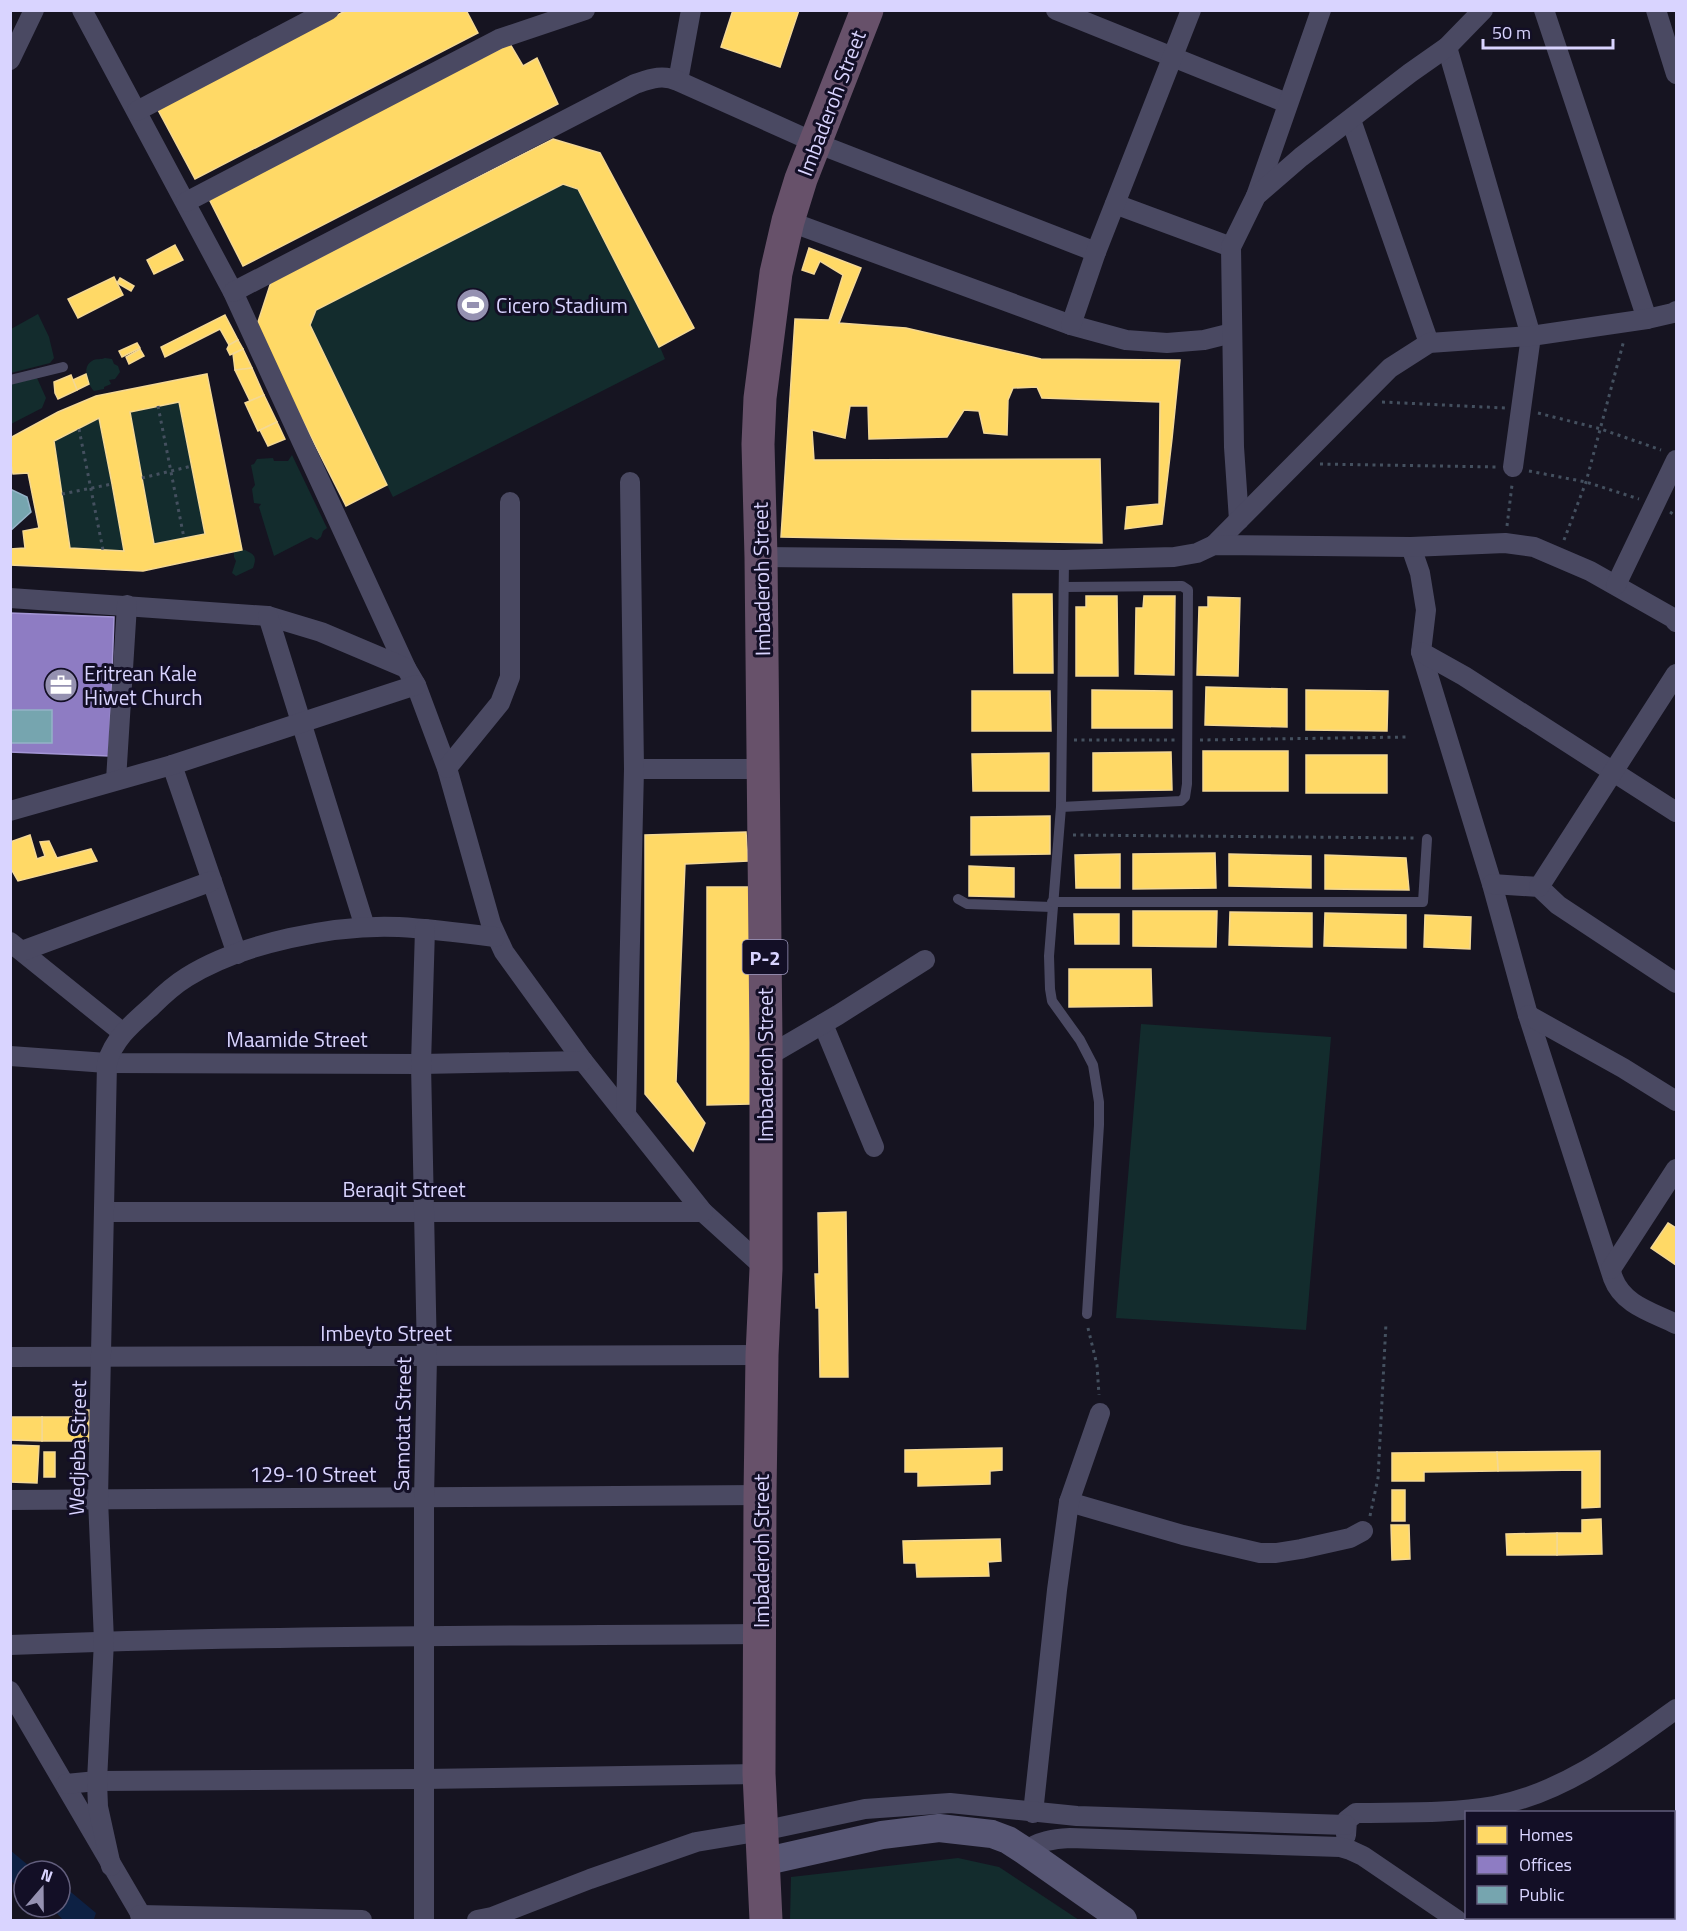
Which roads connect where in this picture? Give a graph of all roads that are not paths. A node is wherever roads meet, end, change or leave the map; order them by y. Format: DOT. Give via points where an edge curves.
graph roads {
  1 [pos="34,10"];
  2 [pos="82,10"];
  3 [pos="329,10"];
  4 [pos="585,10"];
  5 [pos="691,10"];
  6 [pos="867,10"];
  7 [pos="1056,10"];
  8 [pos="1191,10"];
  9 [pos="1321,10"];
  10 [pos="1544,10"];
  11 [pos="1656,10"];
  12 [pos="1480,11"];
  13 [pos="1447,47"];
  14 [pos="1173,58"];
  15 [pos="10,60"];
  16 [pos="1677,74"];
  17 [pos="678,81"];
  18 [pos="1287,103"];
  19 [pos="137,111"];
  20 [pos="1351,120"];
  21 [pos="816,143"];
  22 [pos="1256,195"];
  23 [pos="186,202"];
  24 [pos="1115,204"];
  25 [pos="788,221"];
  26 [pos="1231,247"];
  27 [pos="1096,252"];
  28 [pos="234,292"];
  29 [pos="1677,311"];
  30 [pos="1637,320"];
  31 [pos="1071,325"];
  32 [pos="1232,333"];
  33 [pos="1531,336"];
  34 [pos="1429,343"];
  35 [pos="63,367"];
  36 [pos="10,380"];
  37 [pos="1677,460"];
  38 [pos="1513,468"];
  39 [pos="630,482"];
  40 [pos="510,502"];
  41 [pos="1239,520"];
  42 [pos="1214,545"];
  43 [pos="1411,547"];
  44 [pos="761,557"];
  45 [pos="1064,560"];
  46 [pos="1616,585"];
  47 [pos="1064,587"];
  48 [pos="10,598"];
  49 [pos="127,605"];
  50 [pos="268,616"];
  51 [pos="1677,622"];
  52 [pos="1421,652"];
  53 [pos="1677,674"];
  54 [pos="411,676"];
  55 [pos="301,723"];
  56 [pos="172,765"];
  57 [pos="447,768"];
  58 [pos="634,769"];
  59 [pos="762,769"];
  60 [pos="1612,772"];
  61 [pos="116,780"];
  62 [pos="1061,807"];
  63 [pos="10,811"];
  64 [pos="1677,812"];
  65 [pos="1427,839"];
  66 [pos="212,881"];
  67 [pos="1492,884"];
  68 [pos="1539,887"];
  69 [pos="958,899"];
  70 [pos="1052,904"];
  71 [pos="364,927"];
  72 [pos="425,929"];
  73 [pos="495,937"];
  74 [pos="16,946"];
  75 [pos="237,954"];
  76 [pos="925,960"];
  77 [pos="1677,983"];
  78 [pos="1528,1015"];
  79 [pos="823,1024"];
  80 [pos="123,1033"];
  81 [pos="10,1056"];
  82 [pos="765,1057"];
  83 [pos="583,1061"];
  84 [pos="107,1063"];
  85 [pos="421,1064"];
  86 [pos="1677,1101"];
  87 [pos="626,1115"];
  88 [pos="874,1147"];
  89 [pos="1677,1170"];
  90 [pos="105,1212"];
  91 [pos="703,1212"];
  92 [pos="426,1213"];
  93 [pos="766,1269"];
  94 [pos="1611,1269"];
  95 [pos="1087,1314"];
  96 [pos="1677,1324"];
  97 [pos="762,1355"];
  98 [pos="10,1357"];
  99 [pos="102,1357"];
  100 [pos="427,1357"];
  101 [pos="1100,1413"];
  102 [pos="760,1495"];
  103 [pos="424,1498"];
  104 [pos="98,1499"];
  105 [pos="10,1500"];
  106 [pos="1069,1502"];
  107 [pos="1363,1531"];
  108 [pos="761,1634"];
  109 [pos="424,1636"];
  110 [pos="104,1641"];
  111 [pos="10,1645"];
  112 [pos="10,1691"];
  113 [pos="1677,1709"];
  114 [pos="759,1774"];
  115 [pos="423,1779"];
  116 [pos="97,1780"];
  117 [pos="66,1784"];
  118 [pos="1033,1813"];
  119 [pos="1346,1825"];
  120 [pos="762,1847"];
  121 [pos="1350,1850"];
  122 [pos="1025,1851"];
  123 [pos="111,1866"];
  124 [pos="142,1918"];
  125 [pos="362,1920"];
  126 [pos="424,1920"];
  127 [pos="477,1920"];
  128 [pos="766,1920"];
  129 [pos="1123,1920"];
  130 [pos="1456,1920"];
  1 -- 15 [label="street"];
  2 -- 19 [label="street"];
  3 -- 19 [label="street"];
  4 -- 23 [label="street" via="499,39"];
  5 -- 17 [label="street"];
  6 -- 21 [label="highway, Imbaderoh Street / P-2"];
  7 -- 14 [label="street"];
  8 -- 14 [label="street"];
  9 -- 18 [label="street"];
  10 -- 30 [label="street"];
  11 -- 16 [label="street"];
  12 -- 13 [label="street"];
  13 -- 20 [label="street"];
  13 -- 33 [label="street"];
  14 -- 18 [label="street"];
  14 -- 24 [label="street"];
  17 -- 21 [label="street"];
  17 -- 28 [label="street" via="656,77 635,84"];
  18 -- 22 [label="street"];
  19 -- 23 [label="street"];
  20 -- 22 [label="street"];
  20 -- 34 [label="street"];
  21 -- 25 [label="highway, Imbaderoh Street / P-2"];
  21 -- 27 [label="street"];
  22 -- 26 [label="street"];
  23 -- 28 [label="street"];
  24 -- 26 [label="street"];
  24 -- 27 [label="street"];
  25 -- 31 [label="street"];
  25 -- 44 [label="highway, Imbaderoh Street / P-2" via="776,273 760,398"];
  26 -- 32 [label="street"];
  27 -- 31 [label="street"];
  28 -- 54 [label="street"];
  29 -- 30 [label="street"];
  30 -- 33 [label="street"];
  31 -- 32 [label="street" via="1126,340 1167,343"];
  32 -- 41 [label="street"];
  33 -- 34 [label="street"];
  33 -- 38 [label="street"];
  34 -- 41 [label="street" via="1390,369"];
  35 -- 36 [label="lane"];
  37 -- 46 [label="street"];
  39 -- 58 [label="street"];
  40 -- 57 [label="street" via="510,677 500,703"];
  41 -- 42 [label="street"];
  42 -- 43 [label="street"];
  42 -- 45 [label="street" via="1174,557"];
  43 -- 46 [label="street" via="1505,543 1534,547"];
  43 -- 52 [label="street" via="1426,610"];
  44 -- 45 [label="street"];
  44 -- 59 [label="highway, Imbaderoh Street / P-2"];
  45 -- 47 [label="lane"];
  46 -- 51 [label="street"];
  47 -- 62 [label="lane"];
  47 -- 62 [label="lane" via="1182,586 1188,590 1187,740 1186,791 1181,801"];
  48 -- 49 [label="street"];
  49 -- 50 [label="street"];
  49 -- 61 [label="street"];
  50 -- 54 [label="street" via="321,632"];
  50 -- 55 [label="street"];
  52 -- 60 [label="street"];
  52 -- 67 [label="street"];
  53 -- 60 [label="street"];
  54 -- 55 [label="street"];
  54 -- 57 [label="street"];
  55 -- 56 [label="street"];
  55 -- 71 [label="street"];
  56 -- 61 [label="street"];
  56 -- 66 [label="street"];
  57 -- 73 [label="street"];
  58 -- 59 [label="street"];
  58 -- 87 [label="street"];
  59 -- 82 [label="highway, Imbaderoh Street / P-2"];
  60 -- 64 [label="street"];
  60 -- 68 [label="street"];
  61 -- 63 [label="street"];
  62 -- 70 [label="lane"];
  65 -- 70 [label="lane" via="1423,902"];
  66 -- 74 [label="street"];
  66 -- 75 [label="street"];
  67 -- 68 [label="street"];
  67 -- 78 [label="street"];
  68 -- 77 [label="street" via="1558,905"];
  69 -- 70 [label="lane" via="967,904"];
  70 -- 95 [label="lane" via="1052,1001 1087,1052 1099,1102"];
  71 -- 72 [label="street, Wedjeba Street"];
  71 -- 75 [label="street, Wedjeba Street" via="313,934"];
  72 -- 73 [label="street, Wedjeba Street"];
  72 -- 85 [label="street, Samotat Street"];
  73 -- 83 [label="street"];
  74 -- 80 [label="street"];
  75 -- 80 [label="street, Wedjeba Street" via="170,989"];
  76 -- 79 [label="street"];
  78 -- 86 [label="street"];
  78 -- 94 [label="street"];
  79 -- 82 [label="street"];
  79 -- 88 [label="street"];
  80 -- 84 [label="street, Wedjeba Street"];
  81 -- 84 [label="street, Maamide Street"];
  82 -- 93 [label="highway, Imbaderoh Street / P-2"];
  83 -- 85 [label="street, Maamide Street"];
  83 -- 87 [label="street"];
  84 -- 85 [label="street, Maamide Street"];
  84 -- 90 [label="street, Wedjeba Street"];
  85 -- 92 [label="street, Samotat Street"];
  87 -- 91 [label="street"];
  89 -- 94 [label="street"];
  90 -- 92 [label="street, Beraqit Street"];
  90 -- 99 [label="street, Wedjeba Street"];
  91 -- 92 [label="street, Beraqit Street"];
  91 -- 93 [label="street"];
  92 -- 100 [label="street, Samotat Street"];
  93 -- 97 [label="highway, Imbaderoh Street / P-2"];
  94 -- 96 [label="street" via="1618,1289 1631,1303"];
  97 -- 100 [label="street, Imbeyto Street"];
  97 -- 102 [label="highway, Imbaderoh Street / P-2"];
  98 -- 99 [label="street, Imbeyto Street"];
  99 -- 100 [label="street, Imbeyto Street"];
  99 -- 104 [label="street, Wedjeba Street"];
  100 -- 103 [label="street, Samotat Street"];
  101 -- 106 [label="street"];
  102 -- 103 [label="street, 129-10 Street"];
  102 -- 108 [label="highway, Imbaderoh Street / P-2"];
  103 -- 104 [label="street, 129-10 Street"];
  103 -- 109 [label="street, Samotat Street"];
  104 -- 105 [label="street, 129-10 Street"];
  104 -- 110 [label="street, Wedjeba Street"];
  106 -- 107 [label="street" via="1260,1553 1301,1549 1350,1538"];
  106 -- 118 [label="street"];
  108 -- 109 [label="street"];
  108 -- 114 [label="highway, Imbaderoh Street / P-2"];
  109 -- 110 [label="street"];
  109 -- 115 [label="street, Samotat Street"];
  110 -- 111 [label="street"];
  110 -- 116 [label="street, Wedjeba Street"];
  112 -- 117 [label="street"];
  113 -- 119 [label="street" via="1608,1758 1520,1799 1461,1810 1356,1813"];
  114 -- 115 [label="street"];
  114 -- 120 [label="highway, Imbaderoh Street / P-2"];
  115 -- 116 [label="street"];
  115 -- 126 [label="street, Samotat Street"];
  116 -- 117 [label="street"];
  116 -- 123 [label="street, Wedjeba Street" via="98,1807"];
  117 -- 123 [label="street"];
  118 -- 119 [label="street"];
  118 -- 120 [label="street" via="950,1803 865,1809"];
  119 -- 121 [label="street"];
  120 -- 122 [label="street" via="939,1828 992,1834"];
  120 -- 127 [label="street" via="696,1842"];
  120 -- 128 [label="highway, Imbaderoh Street / P-2"];
  121 -- 122 [label="street" via="1070,1838 1035,1844"];
  121 -- 130 [label="street"];
  122 -- 129 [label="street"];
  123 -- 124 [label="street"];
  124 -- 125 [label="street"];
}
